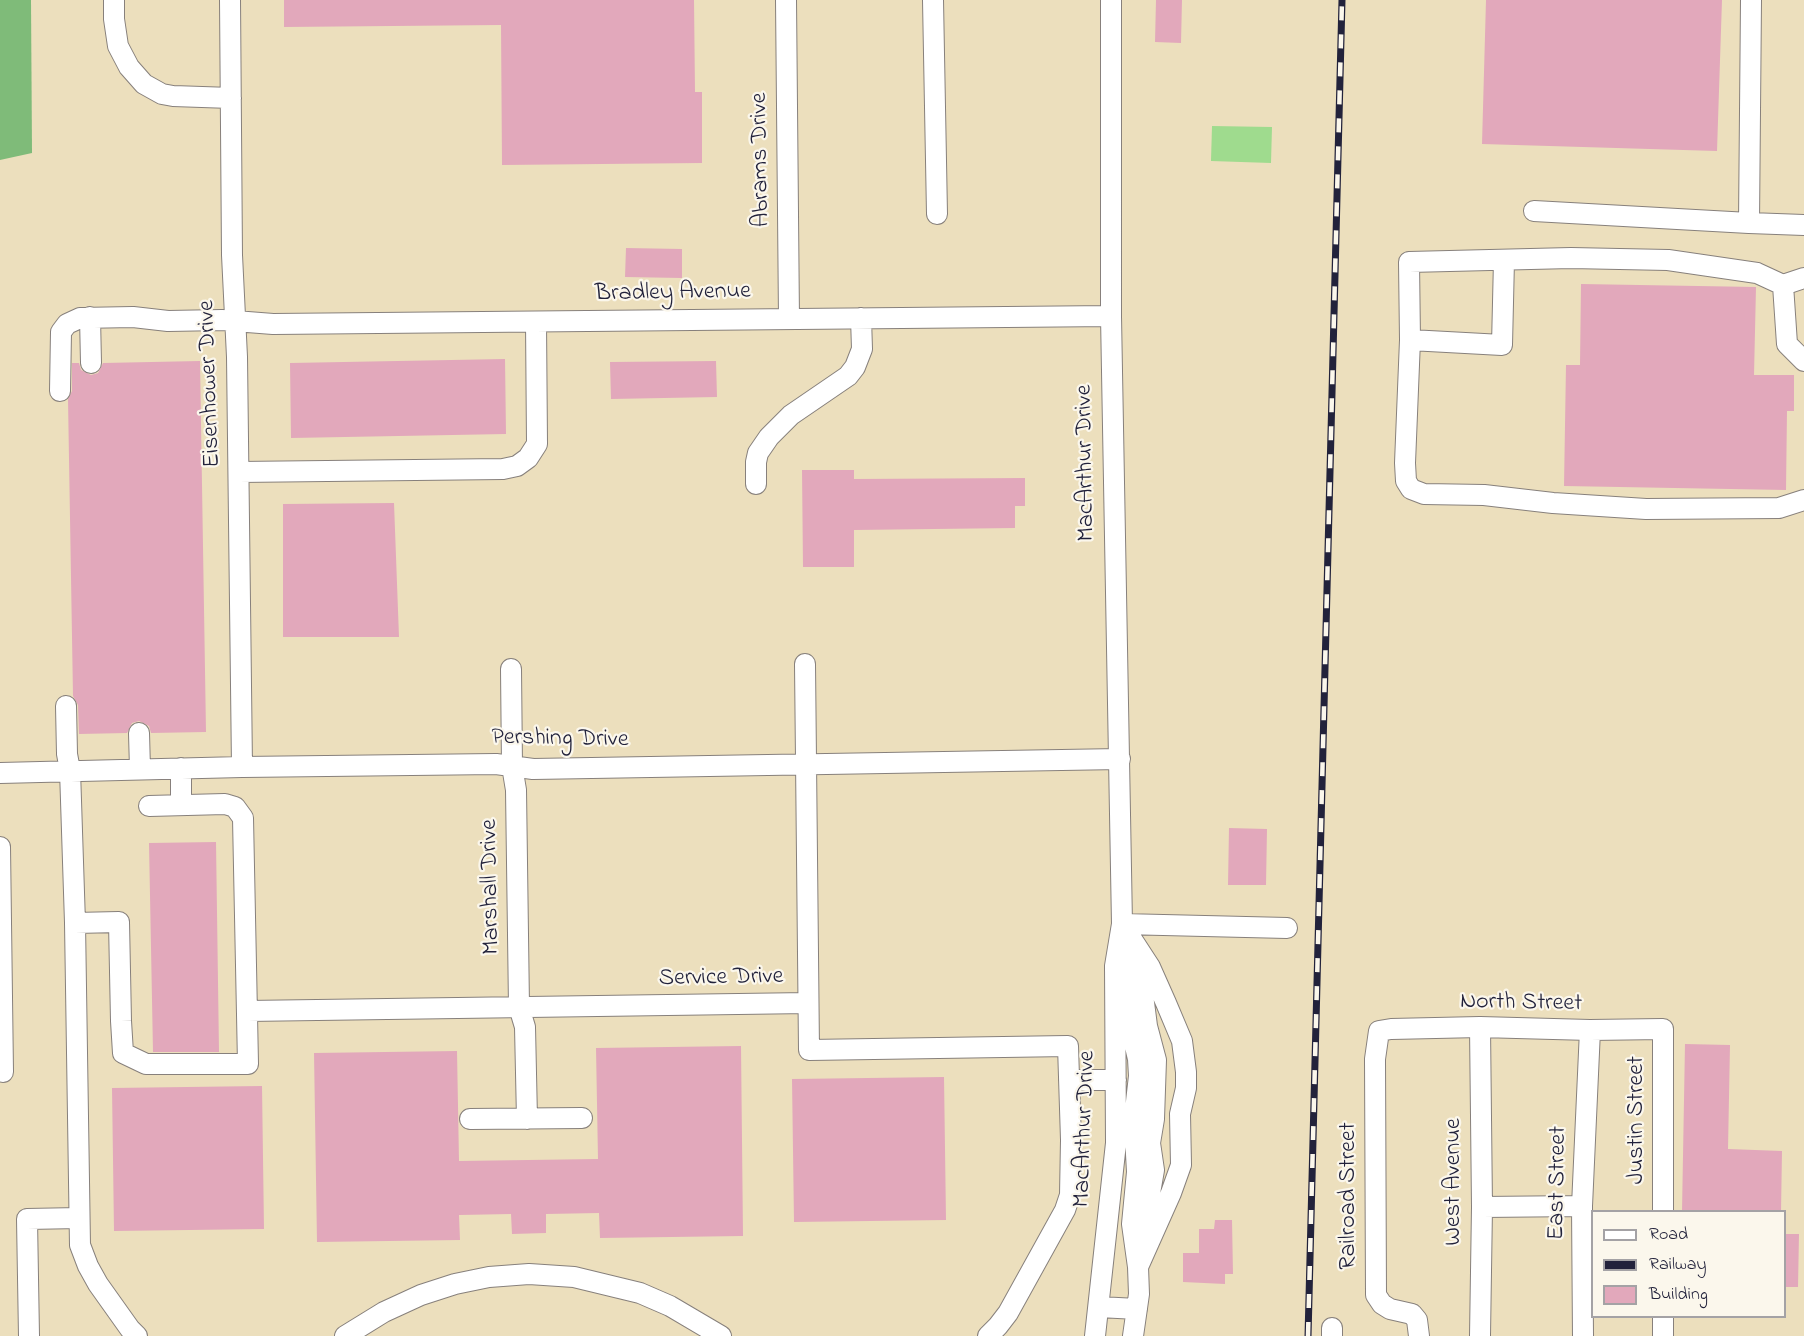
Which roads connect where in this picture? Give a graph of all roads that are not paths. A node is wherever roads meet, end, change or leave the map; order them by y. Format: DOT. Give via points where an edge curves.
graph roads {
  1 [pos="114,0"];
  2 [pos="230,0"];
  3 [pos="786,0"];
  4 [pos="933,0"];
  5 [pos="1111,0"];
  6 [pos="1751,0"];
  7 [pos="231,98"];
  8 [pos="1534,211"];
  9 [pos="937,214"];
  10 [pos="1749,223"];
  11 [pos="1804,225"];
  12 [pos="1503,260"];
  13 [pos="1804,278"];
  14 [pos="1783,285"];
  15 [pos="1111,316"];
  16 [pos="90,317"];
  17 [pos="861,318"];
  18 [pos="789,319"];
  19 [pos="235,321"];
  20 [pos="536,321"];
  21 [pos="1410,340"];
  22 [pos="1804,361"];
  23 [pos="91,363"];
  24 [pos="60,391"];
  25 [pos="239,472"];
  26 [pos="756,484"];
  27 [pos="1804,500"];
  28 [pos="805,664"];
  29 [pos="511,669"];
  30 [pos="66,706"];
  31 [pos="140,733"];
  32 [pos="1120,759"];
  33 [pos="806,764"];
  34 [pos="512,766"];
  35 [pos="242,767"];
  36 [pos="181,768"];
  37 [pos="140,769"];
  38 [pos="70,770"];
  39 [pos="0,773"];
  40 [pos="182,805"];
  41 [pos="149,806"];
  42 [pos="0,847"];
  43 [pos="75,923"];
  44 [pos="1287,928"];
  45 [pos="1127,932"];
  46 [pos="808,1003"];
  47 [pos="519,1007"];
  48 [pos="247,1011"];
  49 [pos="1480,1027"];
  50 [pos="1663,1029"];
  51 [pos="1590,1030"];
  52 [pos="1379,1031"];
  53 [pos="3,1072"];
  54 [pos="1069,1080"];
  55 [pos="1116,1080"];
  56 [pos="582,1118"];
  57 [pos="470,1119"];
  58 [pos="527,1119"];
  59 [pos="1582,1206"];
  60 [pos="1482,1207"];
  61 [pos="1663,1210"];
  62 [pos="79,1218"];
  63 [pos="1142,1260"];
  64 [pos="1098,1307"];
  65 [pos="1137,1309"];
  66 [pos="1663,1318"];
  67 [pos="29,1336"];
  68 [pos="137,1336"];
  69 [pos="345,1336"];
  70 [pos="721,1336"];
  71 [pos="988,1336"];
  72 [pos="1095,1336"];
  73 [pos="1133,1336"];
  74 [pos="1419,1336"];
  75 [pos="1480,1336"];
  76 [pos="1583,1336"];
  77 [pos="1663,1336"];
  1 -- 7 [label="street" via="118,46 144,84 172,96"];
  2 -- 7 [label="street, Eisenhower Drive"];
  3 -- 18 [label="street, Abrams Drive"];
  4 -- 9 [label="street"];
  5 -- 15 [label="street, MacArthur Drive"];
  6 -- 10 [label="street"];
  7 -- 19 [label="street, Eisenhower Drive"];
  8 -- 10 [label="street"];
  10 -- 11 [label="street"];
  12 -- 14 [label="street" via="1668,260 1758,273"];
  12 -- 21 [label="street" via="1409,262"];
  12 -- 21 [label="street" via="1502,345"];
  13 -- 14 [label="street"];
  14 -- 22 [label="street" via="1786,344"];
  15 -- 17 [label="street, Bradley Avenue"];
  15 -- 32 [label="street, MacArthur Drive"];
  16 -- 19 [label="street, Bradley Avenue"];
  16 -- 23 [label="street"];
  16 -- 24 [label="street" via="71,321 61,332"];
  17 -- 18 [label="street, Bradley Avenue"];
  17 -- 26 [label="street" via="862,349 855,367 791,415 769,437 758,453"];
  18 -- 20 [label="street, Bradley Avenue"];
  19 -- 20 [label="street, Bradley Avenue"];
  19 -- 25 [label="street, Eisenhower Drive"];
  20 -- 25 [label="street" via="537,444 518,466"];
  21 -- 27 [label="street" via="1405,463 1406,481 1411,489 1425,494 1646,509 1779,508"];
  25 -- 35 [label="street, Eisenhower Drive"];
  28 -- 33 [label="street"];
  29 -- 34 [label="street, Marshall Drive"];
  30 -- 38 [label="street"];
  31 -- 37 [label="street"];
  32 -- 33 [label="street, Pershing Drive"];
  32 -- 45 [label="street, MacArthur Drive"];
  33 -- 34 [label="street, Pershing Drive"];
  33 -- 46 [label="street"];
  34 -- 35 [label="street, Pershing Drive"];
  34 -- 47 [label="street, Marshall Drive" via="516,790"];
  35 -- 36 [label="street, Pershing Drive"];
  36 -- 37 [label="street, Pershing Drive"];
  36 -- 40 [label="street"];
  37 -- 38 [label="street, Pershing Drive"];
  38 -- 39 [label="street, Pershing Drive"];
  38 -- 43 [label="street"];
  40 -- 41 [label="street"];
  40 -- 48 [label="street" via="230,805 243,818"];
  42 -- 53 [label="street"];
  43 -- 48 [label="street" via="119,922 123,1053 146,1064 248,1064"];
  43 -- 62 [label="street"];
  44 -- 45 [label="street"];
  45 -- 55 [label="street, MacArthur Drive" via="1115,966"];
  45 -- 63 [label="street" via="1131,1029 1139,1076 1132,1224"];
  45 -- 63 [label="street" via="1150,967 1166,1003 1182,1041 1186,1072 1180,1113 1181,1165"];
  46 -- 47 [label="street, Service Drive"];
  46 -- 54 [label="street, Service Drive" via="809,1050 1068,1046"];
  47 -- 48 [label="street, Service Drive"];
  47 -- 58 [label="street, Marshall Drive" via="525,1027"];
  49 -- 51 [label="street, North Street"];
  49 -- 52 [label="street, North Street"];
  49 -- 60 [label="street, West Avenue"];
  50 -- 51 [label="street, North Street"];
  50 -- 61 [label="street, Justin Street"];
  51 -- 59 [label="street, East Street"];
  52 -- 74 [label="street, Railroad Street" via="1375,1059 1376,1295 1390,1309 1412,1314"];
  54 -- 55 [label="street"];
  54 -- 71 [label="street" via="1070,1195 1008,1312"];
  55 -- 64 [label="street, MacArthur Drive" via="1116,1143"];
  56 -- 58 [label="street"];
  57 -- 58 [label="street"];
  59 -- 60 [label="street"];
  59 -- 76 [label="street, East Street"];
  60 -- 75 [label="street, West Avenue"];
  62 -- 67 [label="street" via="27,1219"];
  62 -- 68 [label="street" via="80,1245 88,1266"];
  63 -- 65 [label="street"];
  64 -- 65 [label="street"];
  64 -- 72 [label="street, MacArthur Drive"];
  65 -- 73 [label="street"];
  66 -- 77 [label="street"];
  69 -- 70 [label="street" via="421,1295 489,1277 529,1274 574,1277 640,1293"];
}
